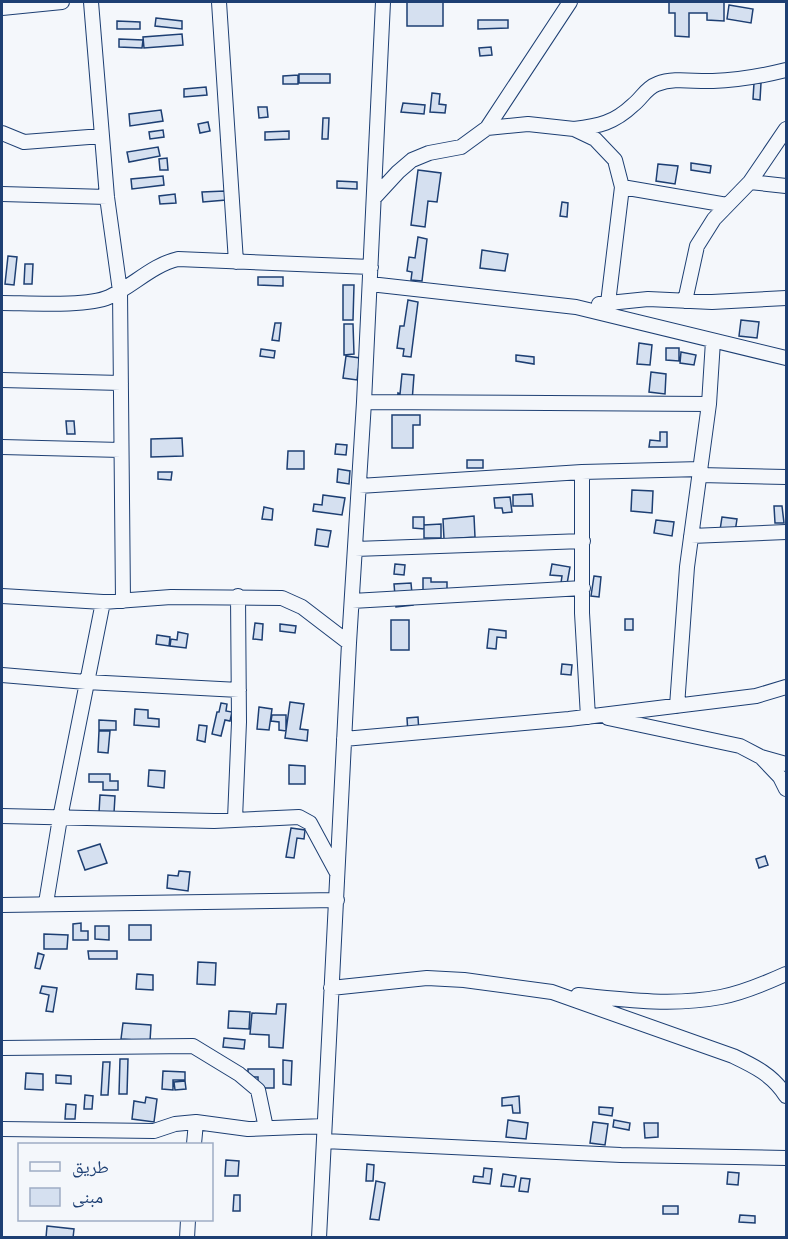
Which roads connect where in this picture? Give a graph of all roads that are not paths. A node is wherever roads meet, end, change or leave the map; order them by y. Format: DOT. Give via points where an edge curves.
graph roads {
  1 [pos="62,2"];
  2 [pos="91,2"];
  3 [pos="219,2"];
  4 [pos="383,2"];
  5 [pos="570,2"];
  6 [pos="2,8"];
  7 [pos="786,70"];
  8 [pos="487,128"];
  9 [pos="574,129"];
  10 [pos="786,129"];
  11 [pos="2,133"];
  12 [pos="102,136"];
  13 [pos="750,182"];
  14 [pos="786,186"];
  15 [pos="622,187"];
  16 [pos="2,194"];
  17 [pos="107,197"];
  18 [pos="374,198"];
  19 [pos="727,205"];
  20 [pos="236,262"];
  21 [pos="370,267"];
  22 [pos="370,284"];
  23 [pos="120,291"];
  24 [pos="786,298"];
  25 [pos="685,301"];
  26 [pos="2,303"];
  27 [pos="608,303"];
  28 [pos="576,307"];
  29 [pos="713,341"];
  30 [pos="786,358"];
  31 [pos="2,380"];
  32 [pos="121,383"];
  33 [pos="364,402"];
  34 [pos="710,404"];
  35 [pos="2,447"];
  36 [pos="121,450"];
  37 [pos="582,472"];
  38 [pos="700,472"];
  39 [pos="786,477"];
  40 [pos="359,486"];
  41 [pos="786,532"];
  42 [pos="691,536"];
  43 [pos="582,541"];
  44 [pos="355,549"];
  45 [pos="583,588"];
  46 [pos="2,596"];
  47 [pos="238,596"];
  48 [pos="123,601"];
  49 [pos="352,601"];
  50 [pos="103,602"];
  51 [pos="349,643"];
  52 [pos="2,675"];
  53 [pos="86,682"];
  54 [pos="786,687"];
  55 [pos="239,690"];
  56 [pos="677,706"];
  57 [pos="594,716"];
  58 [pos="344,739"];
  59 [pos="760,757"];
  60 [pos="786,764"];
  61 [pos="786,789"];
  62 [pos="2,816"];
  63 [pos="60,818"];
  64 [pos="235,819"];
  65 [pos="338,875"];
  66 [pos="337,900"];
  67 [pos="46,903"];
  68 [pos="2,905"];
  69 [pos="786,974"];
  70 [pos="331,988"];
  71 [pos="552,992"];
  72 [pos="2,1048"];
  73 [pos="786,1096"];
  74 [pos="196,1122"];
  75 [pos="324,1126"];
  76 [pos="2,1128"];
  77 [pos="266,1128"];
  78 [pos="324,1141"];
  79 [pos="194,1143"];
  80 [pos="786,1158"];
  81 [pos="188,1221"];
  82 [pos="187,1238"];
  83 [pos="319,1238"];
  1 -- 6 [label="street"];
  2 -- 12 [label="street"];
  3 -- 20 [label="street"];
  4 -- 18 [label="street"];
  5 -- 8 [label="street"];
  7 -- 9 [label="street" via="763,76 658,83 619,116 602,125"];
  8 -- 9 [label="street" via="528,124"];
  8 -- 18 [label="street" via="461,147 412,160"];
  9 -- 15 [label="street" via="595,139 615,160"];
  10 -- 13 [label="street"];
  11 -- 12 [label="street" via="24,142"];
  12 -- 17 [label="street"];
  13 -- 14 [label="street"];
  13 -- 19 [label="street"];
  15 -- 19 [label="street"];
  15 -- 27 [label="street"];
  16 -- 17 [label="street"];
  17 -- 23 [label="street"];
  18 -- 21 [label="street"];
  19 -- 25 [label="street" via="697,246"];
  20 -- 21 [label="street"];
  20 -- 23 [label="street" via="165,262"];
  21 -- 22 [label="street"];
  22 -- 28 [label="street"];
  22 -- 33 [label="street"];
  23 -- 26 [label="street" via="95,302"];
  23 -- 32 [label="street"];
  24 -- 25 [label="street"];
  25 -- 27 [label="street"];
  27 -- 28 [label="street"];
  28 -- 29 [label="street"];
  29 -- 30 [label="street"];
  29 -- 34 [label="street"];
  31 -- 32 [label="street"];
  32 -- 36 [label="street"];
  33 -- 34 [label="street"];
  33 -- 40 [label="street"];
  34 -- 38 [label="street"];
  35 -- 36 [label="street"];
  36 -- 48 [label="street"];
  37 -- 38 [label="street"];
  37 -- 40 [label="street"];
  37 -- 43 [label="street"];
  38 -- 39 [label="street"];
  38 -- 42 [label="street"];
  40 -- 44 [label="street"];
  41 -- 42 [label="street"];
  42 -- 56 [label="street"];
  43 -- 44 [label="street"];
  43 -- 45 [label="street"];
  44 -- 49 [label="street"];
  45 -- 49 [label="street"];
  45 -- 57 [label="street" via="582,613"];
  46 -- 50 [label="street"];
  47 -- 48 [label="street"];
  47 -- 51 [label="street" via="282,598 303,607"];
  47 -- 55 [label="street"];
  48 -- 50 [label="street"];
  49 -- 51 [label="street"];
  50 -- 53 [label="street"];
  51 -- 58 [label="street"];
  52 -- 53 [label="street"];
  53 -- 55 [label="street"];
  53 -- 63 [label="street"];
  54 -- 56 [label="street" via="756,696"];
  55 -- 64 [label="street"];
  56 -- 57 [label="street"];
  57 -- 58 [label="street"];
  57 -- 59 [label="street" via="740,746"];
  58 -- 65 [label="street"];
  59 -- 60 [label="street"];
  59 -- 61 [label="street"];
  62 -- 63 [label="street"];
  63 -- 64 [label="street"];
  63 -- 67 [label="street"];
  64 -- 65 [label="street" via="306,819"];
  65 -- 66 [label="street"];
  66 -- 67 [label="street"];
  66 -- 70 [label="street"];
  67 -- 68 [label="street"];
  69 -- 71 [label="street" via="722,997 680,1002"];
  70 -- 71 [label="street" via="427,978"];
  70 -- 75 [label="street"];
  71 -- 73 [label="street" via="760,1068"];
  72 -- 77 [label="street" via="193,1046 258,1090"];
  74 -- 76 [label="street" via="154,1131"];
  74 -- 77 [label="street"];
  74 -- 79 [label="street"];
  75 -- 77 [label="street"];
  75 -- 78 [label="street"];
  78 -- 80 [label="street" via="621,1155"];
  78 -- 83 [label="street"];
  81 -- 82 [label="street"];
}
